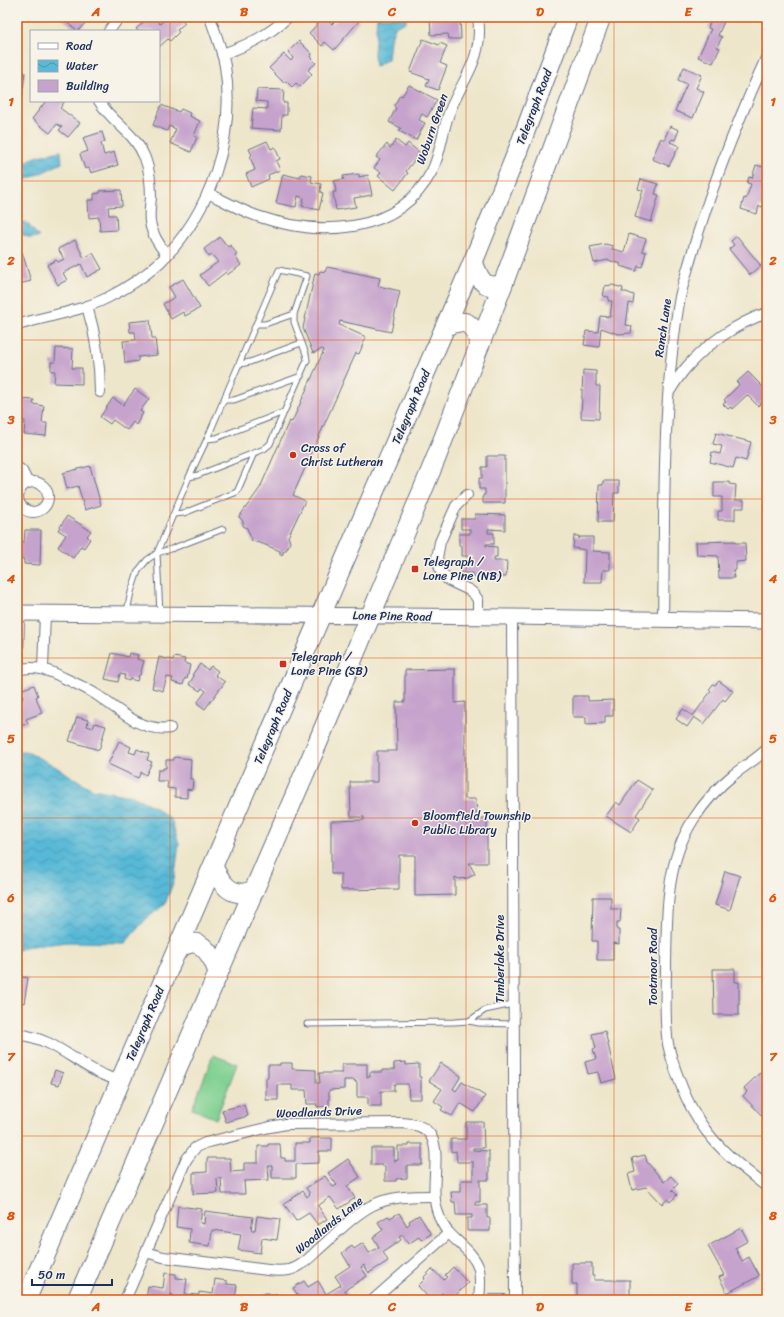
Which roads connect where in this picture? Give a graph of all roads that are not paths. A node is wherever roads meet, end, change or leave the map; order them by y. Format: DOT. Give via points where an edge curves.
graph roads {
  1 [pos="119,17"];
  2 [pos="210,17"];
  3 [pos="288,17"];
  4 [pos="478,17"];
  5 [pos="568,17"];
  6 [pos="601,17"];
  7 [pos="111,30"];
  8 [pos="222,54"];
  9 [pos="767,56"];
  10 [pos="100,102"];
  11 [pos="208,193"];
  12 [pos="167,255"];
  13 [pos="473,262"];
  14 [pos="503,284"];
  15 [pos="87,306"];
  16 [pos="767,313"];
  17 [pos="294,314"];
  18 [pos="256,324"];
  19 [pos="17,325"];
  20 [pos="446,326"];
  21 [pos="301,343"];
  22 [pos="480,344"];
  23 [pos="240,364"];
  24 [pos="301,376"];
  25 [pos="100,392"];
  26 [pos="669,392"];
  27 [pos="224,400"];
  28 [pos="284,412"];
  29 [pos="207,439"];
  30 [pos="254,453"];
  31 [pos="17,466"];
  32 [pos="189,477"];
  33 [pos="28,483"];
  34 [pos="467,495"];
  35 [pos="174,514"];
  36 [pos="223,530"];
  37 [pos="157,553"];
  38 [pos="18,613"];
  39 [pos="45,614"];
  40 [pos="126,614"];
  41 [pos="160,615"];
  42 [pos="321,616"];
  43 [pos="371,616"];
  44 [pos="478,617"];
  45 [pos="512,617"];
  46 [pos="663,619"];
  47 [pos="767,621"];
  48 [pos="42,669"];
  49 [pos="18,670"];
  50 [pos="170,728"];
  51 [pos="767,749"];
  52 [pos="213,866"];
  53 [pos="254,891"];
  54 [pos="176,951"];
  55 [pos="218,972"];
  56 [pos="513,1004"];
  57 [pos="469,1021"];
  58 [pos="307,1024"];
  59 [pos="513,1024"];
  60 [pos="17,1034"];
  61 [pos="120,1082"];
  62 [pos="767,1187"];
  63 [pos="434,1196"];
  64 [pos="449,1233"];
  65 [pos="146,1252"];
  66 [pos="26,1300"];
  67 [pos="76,1300"];
  68 [pos="125,1300"];
  69 [pos="373,1300"];
  70 [pos="479,1300"];
  71 [pos="505,1300"];
  72 [pos="515,1300"];
  1 -- 7 [label="street"];
  2 -- 8 [label="street"];
  3 -- 8 [label="street" via="255,41"];
  4 -- 11 [label="street, Woburn Green" via="480,34 476,57 448,114 437,160 419,190 388,216 364,225 316,228 257,216"];
  5 -- 13 [label="highway, Telegraph Road"];
  6 -- 14 [label="highway"];
  8 -- 11 [label="street" via="226,77 226,124 219,159"];
  9 -- 26 [label="street, Ranch Lane" via="719,170 698,233 680,296"];
  10 -- 12 [label="street" via="131,135 141,150 151,183 150,222 156,239"];
  11 -- 12 [label="street" via="186,232"];
  12 -- 15 [label="street" via="136,281"];
  13 -- 14 [label="highway" via="479,278 486,285 496,287"];
  13 -- 20 [label="highway, Telegraph Road"];
  14 -- 22 [label="highway"];
  15 -- 19 [label="street"];
  15 -- 25 [label="street" via="97,345"];
  16 -- 26 [label="street" via="731,330 707,349 686,368"];
  17 -- 18 [label="lane" via="265,324"];
  17 -- 18 [label="lane" via="307,276 280,270"];
  17 -- 21 [label="lane"];
  18 -- 23 [label="lane"];
  20 -- 22 [label="highway" via="457,322 468,323"];
  20 -- 42 [label="highway, Telegraph Road"];
  21 -- 23 [label="lane"];
  21 -- 24 [label="lane" via="307,360"];
  22 -- 43 [label="highway"];
  23 -- 27 [label="lane"];
  24 -- 27 [label="lane" via="234,400"];
  24 -- 28 [label="lane"];
  26 -- 46 [label="street, Ranch Lane"];
  27 -- 29 [label="lane"];
  28 -- 29 [label="lane" via="216,438"];
  28 -- 30 [label="lane" via="270,444"];
  29 -- 32 [label="lane"];
  30 -- 32 [label="lane"];
  30 -- 35 [label="lane" via="237,492 184,513"];
  31 -- 33 [label="street"];
  32 -- 35 [label="lane"];
  34 -- 44 [label="street" via="456,506 440,542 437,558 441,572 448,580 474,594 478,600"];
  35 -- 37 [label="lane"];
  36 -- 37 [label="lane"];
  37 -- 40 [label="lane" via="138,571"];
  37 -- 41 [label="lane"];
  38 -- 39 [label="street, Lone Pine Road"];
  38 -- 49 [label="street"];
  39 -- 40 [label="street, Lone Pine Road"];
  39 -- 48 [label="street"];
  40 -- 41 [label="street, Lone Pine Road"];
  41 -- 42 [label="street, Lone Pine Road"];
  42 -- 43 [label="street, Lone Pine Road"];
  42 -- 52 [label="highway, Telegraph Road"];
  43 -- 44 [label="street, Lone Pine Road"];
  43 -- 53 [label="highway"];
  44 -- 45 [label="street, Lone Pine Road"];
  45 -- 46 [label="street, Lone Pine Road"];
  45 -- 56 [label="street, Timberlake Drive"];
  46 -- 47 [label="street, Lone Pine Road"];
  48 -- 49 [label="street"];
  48 -- 50 [label="street" via="88,690 135,722 160,730"];
  51 -- 62 [label="street, Tootmoor Road" via="734,774 702,806 680,845 671,878 667,908 666,975 666,1028 669,1046 691,1107 725,1153"];
  52 -- 53 [label="highway" via="219,879 231,890 241,893"];
  52 -- 54 [label="highway, Telegraph Road"];
  53 -- 55 [label="highway"];
  54 -- 55 [label="highway" via="187,944 201,945 210,954"];
  54 -- 61 [label="highway, Telegraph Road"];
  55 -- 67 [label="highway"];
  56 -- 57 [label="lane" via="485,1010"];
  56 -- 59 [label="street, Timberlake Drive"];
  57 -- 58 [label="lane"];
  57 -- 59 [label="lane" via="479,1024"];
  59 -- 72 [label="street, Timberlake Drive"];
  60 -- 61 [label="street" via="54,1045 95,1071"];
  61 -- 66 [label="highway, Telegraph Road"];
  63 -- 64 [label="street, Woodlands Drive" via="438,1213"];
  63 -- 65 [label="street, Woodlands Lane" via="390,1199 371,1206 291,1270 268,1270"];
  63 -- 65 [label="street, Woodlands Drive" via="434,1146 432,1138 422,1127 401,1122 298,1123 270,1127 205,1143 195,1148 186,1160"];
  64 -- 69 [label="street"];
  64 -- 70 [label="street, Woodlands Drive" via="471,1254 476,1263 480,1279"];
  65 -- 68 [label="street, Woodlands Drive"];
  70 -- 71 [label="street"];
  71 -- 72 [label="street"];
}
